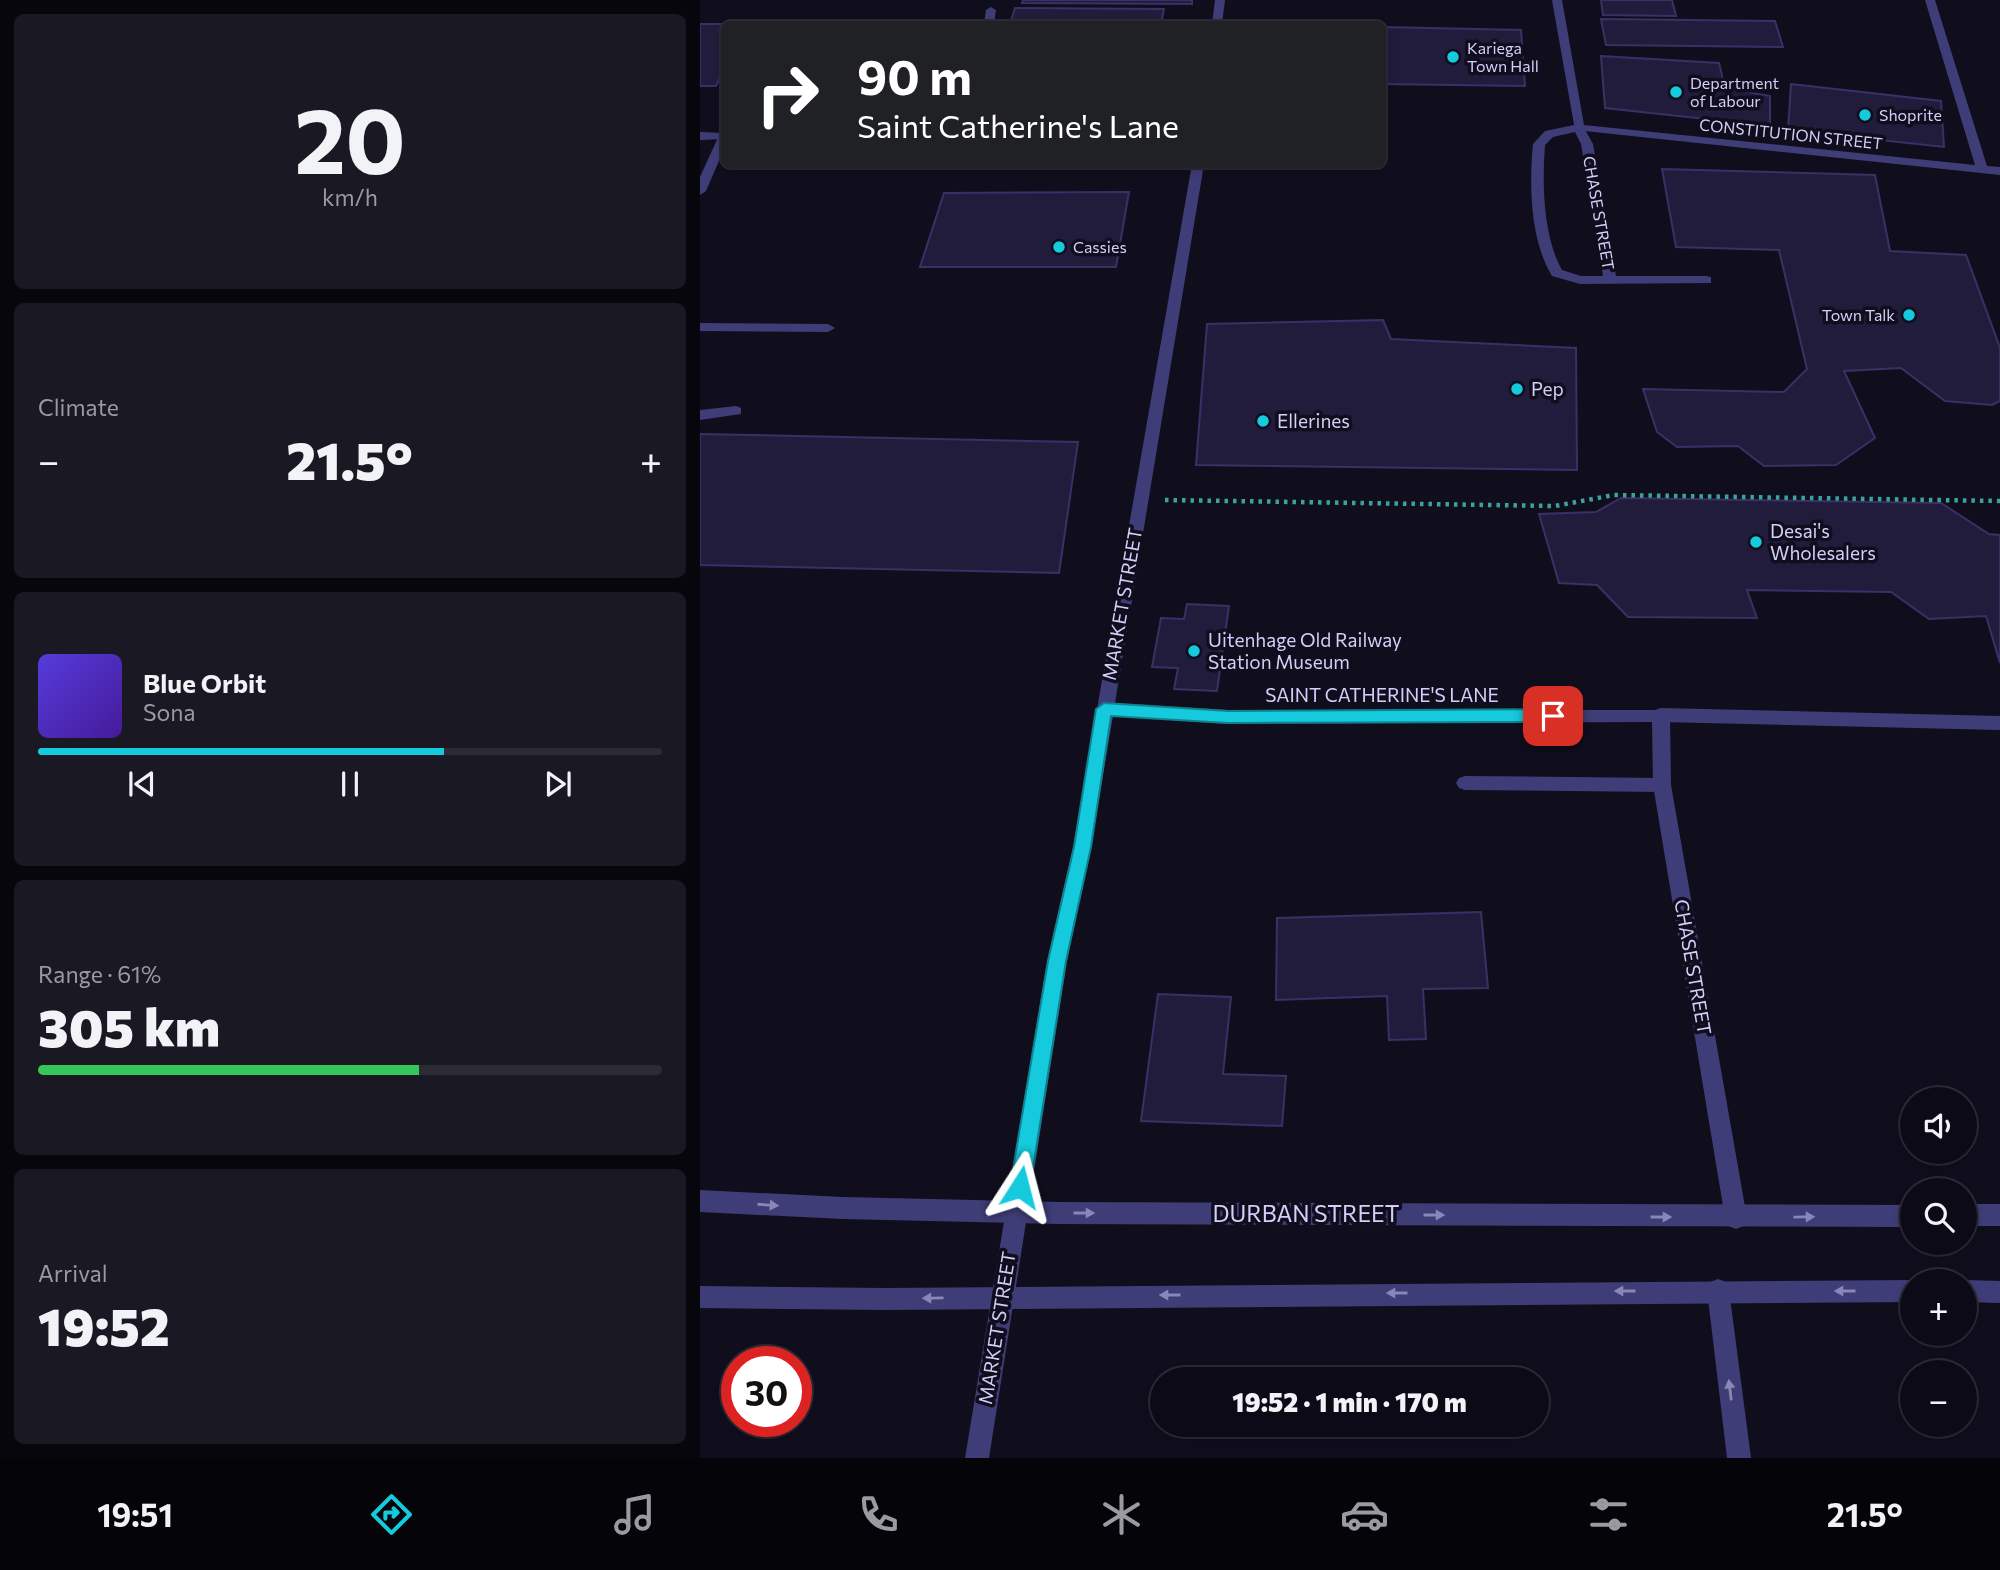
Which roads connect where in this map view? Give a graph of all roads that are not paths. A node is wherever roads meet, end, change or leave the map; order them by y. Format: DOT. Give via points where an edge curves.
graph roads {
  1 [pos="1220,0"];
  2 [pos="1557,0"];
  3 [pos="1930,0"];
  4 [pos="991,10"];
  5 [pos="989,21"];
  6 [pos="1217,21"];
  7 [pos="1579,128"];
  8 [pos="700,136"];
  9 [pos="721,136"];
  10 [pos="721,143"];
  11 [pos="1197,168"];
  12 [pos="1982,169"];
  13 [pos="2000,171"];
  14 [pos="700,191"];
  15 [pos="1610,279"];
  16 [pos="1706,281"];
  17 [pos="700,327"];
  18 [pos="828,328"];
  19 [pos="736,411"];
  20 [pos="700,415"];
  21 [pos="1104,709"];
  22 [pos="1661,716"];
  23 [pos="2000,723"];
  24 [pos="1465,783"];
  25 [pos="1662,785"];
  26 [pos="700,1201"];
  27 [pos="1016,1212"];
  28 [pos="1977,1215"];
  29 [pos="2000,1215"];
  30 [pos="1900,1216"];
  31 [pos="1736,1218"];
  32 [pos="1718,1290"];
  33 [pos="1900,1291"];
  34 [pos="1977,1292"];
  35 [pos="2000,1292"];
  36 [pos="1001,1296"];
  37 [pos="700,1297"];
  38 [pos="977,1458"];
  39 [pos="1739,1458"];
  1 -- 6 [label="street"];
  2 -- 7 [label="street, CHASE STREET"];
  3 -- 12 [label="street"];
  4 -- 5 [label="street"];
  7 -- 12 [label="street, CONSTITUTION STREET"];
  7 -- 15 [label="street, CHASE STREET" via="1587,144"];
  7 -- 15 [label="street, CHASE STREET" via="1549,134 1539,144 1549,262 1568,279"];
  8 -- 9 [label="street"];
  10 -- 14 [label="street"];
  11 -- 21 [label="street, MARKET STREET"];
  12 -- 13 [label="street, CONSTITUTION STREET"];
  15 -- 16 [label="street"];
  17 -- 18 [label="street"];
  19 -- 20 [label="street"];
  21 -- 22 [label="street, SAINT CATHERINE'S LANE" via="1228,717"];
  21 -- 27 [label="street, MARKET STREET"];
  22 -- 23 [label="street, SAINT CATHERINE'S LANE"];
  22 -- 25 [label="street, CHASE STREET"];
  24 -- 25 [label="street"];
  25 -- 31 [label="street, CHASE STREET"];
  26 -- 27 [label="street, DURBAN STREET, one-way" via="838,1210"];
  27 -- 31 [label="street, DURBAN STREET, one-way"];
  27 -- 36 [label="street, MARKET STREET"];
  28 -- 29 [label="street"];
  31 -- 30 [label="street, DURBAN STREET, one-way"];
  33 -- 32 [label="street, one-way"];
  32 -- 36 [label="street, one-way"];
  39 -- 32 [label="street, one-way"];
  34 -- 35 [label="street"];
  36 -- 37 [label="street, one-way"];
  36 -- 38 [label="street, MARKET STREET"];
}
